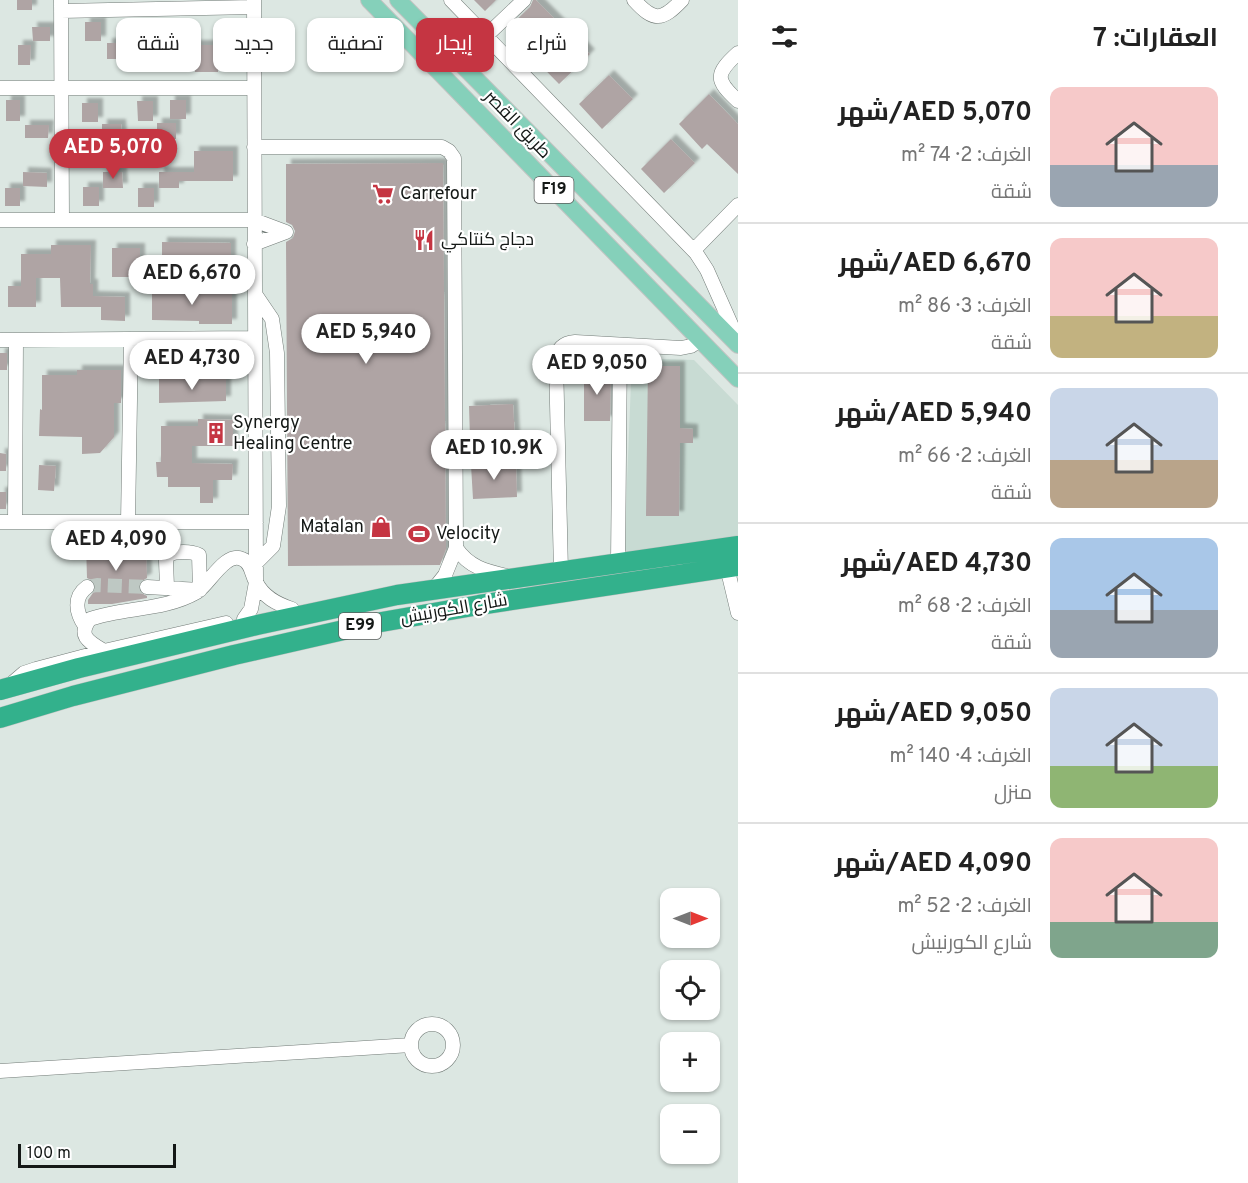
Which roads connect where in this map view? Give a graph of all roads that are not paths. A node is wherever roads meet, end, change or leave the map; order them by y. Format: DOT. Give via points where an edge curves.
graph roads {
  1 [pos="369,0"];
  2 [pos="398,0"];
  3 [pos="451,0"];
  4 [pos="524,0"];
  5 [pos="634,0"];
  6 [pos="682,0"];
  7 [pos="253,4"];
  8 [pos="61,5"];
  9 [pos="468,18"];
  10 [pos="494,28"];
  11 [pos="494,44"];
  12 [pos="738,53"];
  13 [pos="0,88"];
  14 [pos="61,88"];
  15 [pos="254,88"];
  16 [pos="738,101"];
  17 [pos="254,147"];
  18 [pos="738,205"];
  19 [pos="0,220"];
  20 [pos="63,220"];
  21 [pos="254,220"];
  22 [pos="254,243"];
  23 [pos="694,250"];
  24 [pos="254,294"];
  25 [pos="255,338"];
  26 [pos="131,339"];
  27 [pos="0,340"];
  28 [pos="16,340"];
  29 [pos="700,340"];
  30 [pos="738,340"];
  31 [pos="620,345"];
  32 [pos="738,345"];
  33 [pos="738,380"];
  34 [pos="0,522"];
  35 [pos="15,522"];
  36 [pos="128,522"];
  37 [pos="255,522"];
  38 [pos="738,546"];
  39 [pos="456,548"];
  40 [pos="256,563"];
  41 [pos="618,563"];
  42 [pos="733,566"];
  43 [pos="561,571"];
  44 [pos="513,578"];
  45 [pos="256,582"];
  46 [pos="87,587"];
  47 [pos="147,587"];
  48 [pos="167,587"];
  49 [pos="200,590"];
  50 [pos="433,590"];
  51 [pos="397,595"];
  52 [pos="292,609"];
  53 [pos="738,613"];
  54 [pos="244,619"];
  55 [pos="85,626"];
  56 [pos="104,651"];
  57 [pos="4,688"];
  58 [pos="0,718"];
  59 [pos="411,1045"];
  60 [pos="0,1071"];
  1 -- 29 [label="main road, طريق القصر / F19"];
  2 -- 32 [label="main road, طريق القصر / F19"];
  3 -- 9 [label="street"];
  4 -- 10 [label="street"];
  5 -- 6 [label="street" via="650,15 661,16"];
  7 -- 8 [label="street"];
  7 -- 15 [label="street"];
  8 -- 14 [label="street"];
  11 -- 23 [label="street"];
  12 -- 16 [label="street" via="720,75 724,87"];
  13 -- 14 [label="street"];
  14 -- 15 [label="street"];
  14 -- 20 [label="street"];
  15 -- 17 [label="street"];
  17 -- 21 [label="street"];
  17 -- 39 [label="street" via="442,147 454,158 451,508"];
  18 -- 23 [label="street"];
  19 -- 20 [label="street"];
  20 -- 21 [label="street"];
  21 -- 22 [label="street"];
  21 -- 22 [label="street" via="286,232"];
  22 -- 24 [label="street"];
  23 -- 30 [label="street"];
  24 -- 25 [label="street"];
  24 -- 40 [label="street" via="272,319 277,353 279,506 273,546"];
  25 -- 26 [label="street"];
  25 -- 37 [label="street"];
  26 -- 28 [label="street"];
  26 -- 36 [label="street"];
  27 -- 28 [label="street"];
  28 -- 35 [label="street"];
  29 -- 31 [label="street" via="681,348"];
  29 -- 33 [label="main road, طريق القصر / F19"];
  31 -- 41 [label="street"];
  31 -- 43 [label="street" via="569,343 556,355"];
  34 -- 35 [label="street"];
  35 -- 36 [label="street"];
  36 -- 37 [label="street"];
  37 -- 40 [label="street"];
  38 -- 41 [label="highway, شارع الكورنيش / E99"];
  39 -- 44 [label="street" via="475,567"];
  39 -- 50 [label="street" via="445,575"];
  40 -- 45 [label="street"];
  41 -- 43 [label="highway, شارع الكورنيش / E99"];
  42 -- 53 [label="street"];
  42 -- 58 [label="highway, شارع الكورنيش / E99" via="370,624 234,655"];
  43 -- 44 [label="highway, شارع الكورنيش / E99"];
  44 -- 50 [label="highway, شارع الكورنيش / E99"];
  45 -- 49 [label="street" via="247,562 233,558"];
  45 -- 52 [label="street" via="276,603"];
  45 -- 54 [label="street" via="255,597"];
  46 -- 55 [label="street" via="77,603"];
  47 -- 48 [label="street"];
  48 -- 49 [label="street"];
  48 -- 49 [label="street" via="168,555 196,553 200,556"];
  49 -- 55 [label="street" via="161,605 98,616"];
  50 -- 51 [label="highway, شارع الكورنيش / E99"];
  51 -- 52 [label="street"];
  51 -- 57 [label="highway, شارع الكورنيش / E99" via="257,625"];
  52 -- 54 [label="street"];
  54 -- 56 [label="street"];
  55 -- 56 [label="street" via="88,641"];
  56 -- 57 [label="street" via="24,673"];
  59 -- 60 [label="street"];
}
